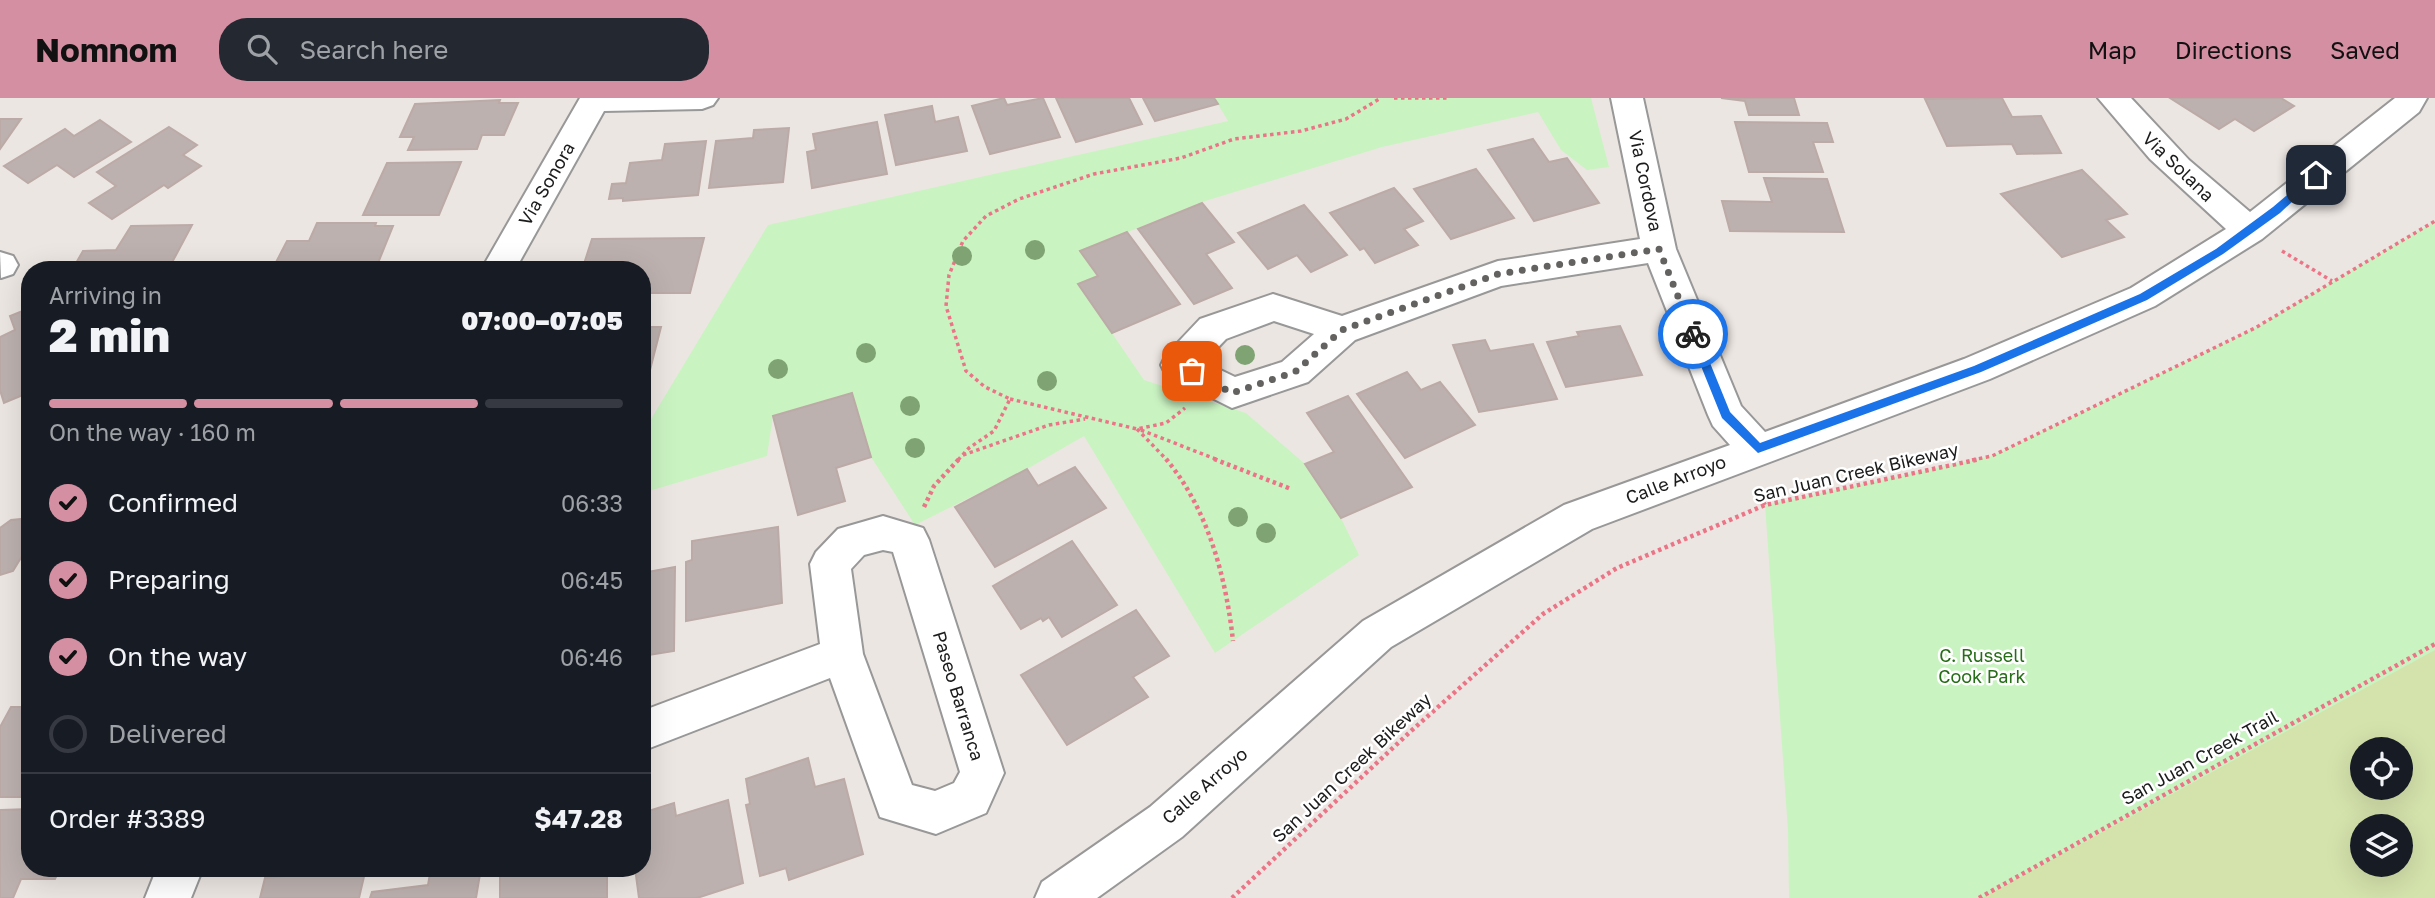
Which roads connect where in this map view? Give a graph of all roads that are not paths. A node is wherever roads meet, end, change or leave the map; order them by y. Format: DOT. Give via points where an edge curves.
graph roads {
  1 [pos="702,98"];
  2 [pos="1627,98"];
  3 [pos="2114,98"];
  4 [pos="2411,98"];
  5 [pos="595,99"];
  6 [pos="2250,230"];
  7 [pos="1659,249"];
  8 [pos="503,261"];
  9 [pos="1342,330"];
  10 [pos="1758,449"];
  11 [pos="842,654"];
  12 [pos="651,728"];
  13 [pos="176,877"];
  14 [pos="168,898"];
  15 [pos="1058,898"];
  1 -- 5 [label="street"];
  2 -- 7 [label="street, Via Cordova"];
  3 -- 6 [label="street, Via Solana" via="2146,139"];
  4 -- 6 [label="street, Calle Arroyo"];
  5 -- 8 [label="street, Via Sonora"];
  6 -- 10 [label="street, Calle Arroyo" via="2143,297 1977,369"];
  7 -- 9 [label="street" via="1498,274"];
  7 -- 10 [label="street, Via Cordova" via="1726,415"];
  9 -- 9 [label="street" via="1273,307 1213,329 1179,365 1232,393 1295,372"];
  10 -- 15 [label="street, Calle Arroyo" via="1578,517 1377,634 1166,822"];
  11 -- 11 [label="street, Paseo Barranca" via="896,802 936,813 970,798 982,773 909,540 883,533 852,541 830,564"];
  11 -- 12 [label="street"];
  13 -- 14 [label="street"];
}
